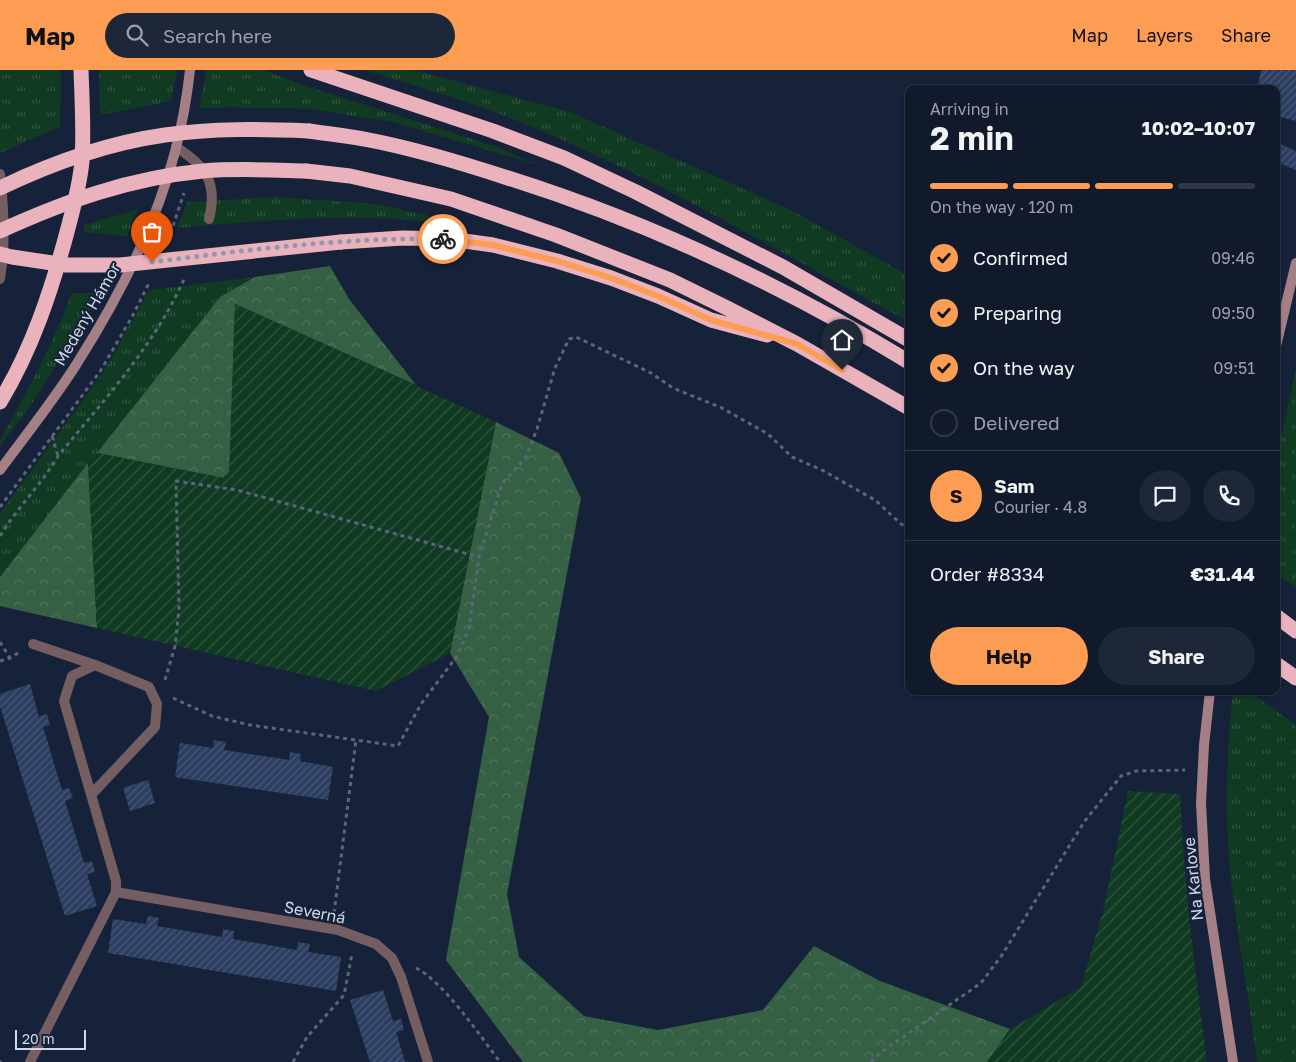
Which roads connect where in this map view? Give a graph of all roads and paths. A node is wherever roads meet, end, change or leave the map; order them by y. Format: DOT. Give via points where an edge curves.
graph roads {
  1 [pos="81,70"];
  2 [pos="190,70"];
  3 [pos="311,70"];
  4 [pos="176,147"];
  5 [pos="0,174"];
  6 [pos="0,188"];
  7 [pos="209,219"];
  8 [pos="0,231"];
  9 [pos="0,254"];
  10 [pos="1296,263"];
  11 [pos="188,269"];
  12 [pos="0,279"];
  13 [pos="1280,329"];
  14 [pos="905,338"];
  15 [pos="797,344"];
  16 [pos="905,360"];
  17 [pos="0,402"];
  18 [pos="905,406"];
  19 [pos="52,436"];
  20 [pos="58,456"];
  21 [pos="0,470"];
  22 [pos="905,526"];
  23 [pos="0,536"];
  24 [pos="479,557"];
  25 [pos="1280,619"];
  26 [pos="1296,631"];
  27 [pos="0,642"];
  28 [pos="33,644"];
  29 [pos="10,658"];
  30 [pos="95,664"];
  31 [pos="1280,667"];
  32 [pos="1294,676"];
  33 [pos="150,687"];
  34 [pos="160,692"];
  35 [pos="1210,695"];
  36 [pos="356,740"];
  37 [pos="1185,770"];
  38 [pos="91,795"];
  39 [pos="116,892"];
  40 [pos="332,929"];
  41 [pos="355,936"];
  42 [pos="392,958"];
  43 [pos="30,1062"];
  44 [pos="293,1062"];
  45 [pos="428,1062"];
  46 [pos="500,1062"];
  47 [pos="870,1062"];
  48 [pos="1233,1062"];
  1 -- 17 [label="highway" via="82,154 76,198 38,326"];
  2 -- 4 [label="street, Medený Hámor"];
  3 -- 14 [label="highway" via="474,124 564,158 783,267"];
  4 -- 7 [label="street" via="201,165 211,186 213,205"];
  4 -- 21 [label="street, Medený Hámor" via="158,205 120,291 76,366"];
  5 -- 12 [label="street" via="4,251"];
  6 -- 16 [label="highway, bridge" via="73,157 164,135 258,128 309,131 368,140 424,153 550,191 610,214 746,273"];
  8 -- 15 [label="highway, bridge" via="61,204 149,179 203,171 253,169 350,176 451,199 556,235 670,280"];
  9 -- 15 [label="highway, bridge" via="66,265 120,266 341,242 450,239 493,245 557,261 658,296 711,320"];
  10 -- 13 [label="street"];
  11 -- 20 [label="path" via="177,295 136,360"];
  15 -- 18 [label="highway"];
  19 -- 20 [label="path"];
  20 -- 23 [label="path"];
  22 -- 24 [label="path" via="875,500 822,470 792,458 768,434 576,337 569,339 555,368 526,457 502,484"];
  24 -- 34 [label="path" via="237,490 176,481 179,609 170,668"];
  24 -- 36 [label="path" via="469,630 457,656 421,704 398,746"];
  25 -- 26 [label="highway"];
  27 -- 29 [label="path"];
  28 -- 30 [label="street"];
  30 -- 33 [label="street"];
  30 -- 38 [label="street" via="72,676 64,701"];
  31 -- 32 [label="highway"];
  33 -- 34 [label="path"];
  33 -- 38 [label="street" via="157,704 155,727"];
  34 -- 36 [label="path" via="212,716 250,725"];
  35 -- 48 [label="street, Na Karlove" via="1201,803 1205,879"];
  36 -- 40 [label="path"];
  37 -- 47 [label="path" via="1136,771 1121,776 1084,822 1002,955 981,983"];
  38 -- 39 [label="street" via="116,881"];
  39 -- 40 [label="street, Severná"];
  39 -- 43 [label="street"];
  40 -- 41 [label="street, Severná"];
  41 -- 42 [label="street, Severná" via="376,944"];
  41 -- 44 [label="path" via="344,995 307,1037"];
  42 -- 45 [label="street, Severná" via="402,977"];
  42 -- 46 [label="path" via="425,973 452,1000"];
}
